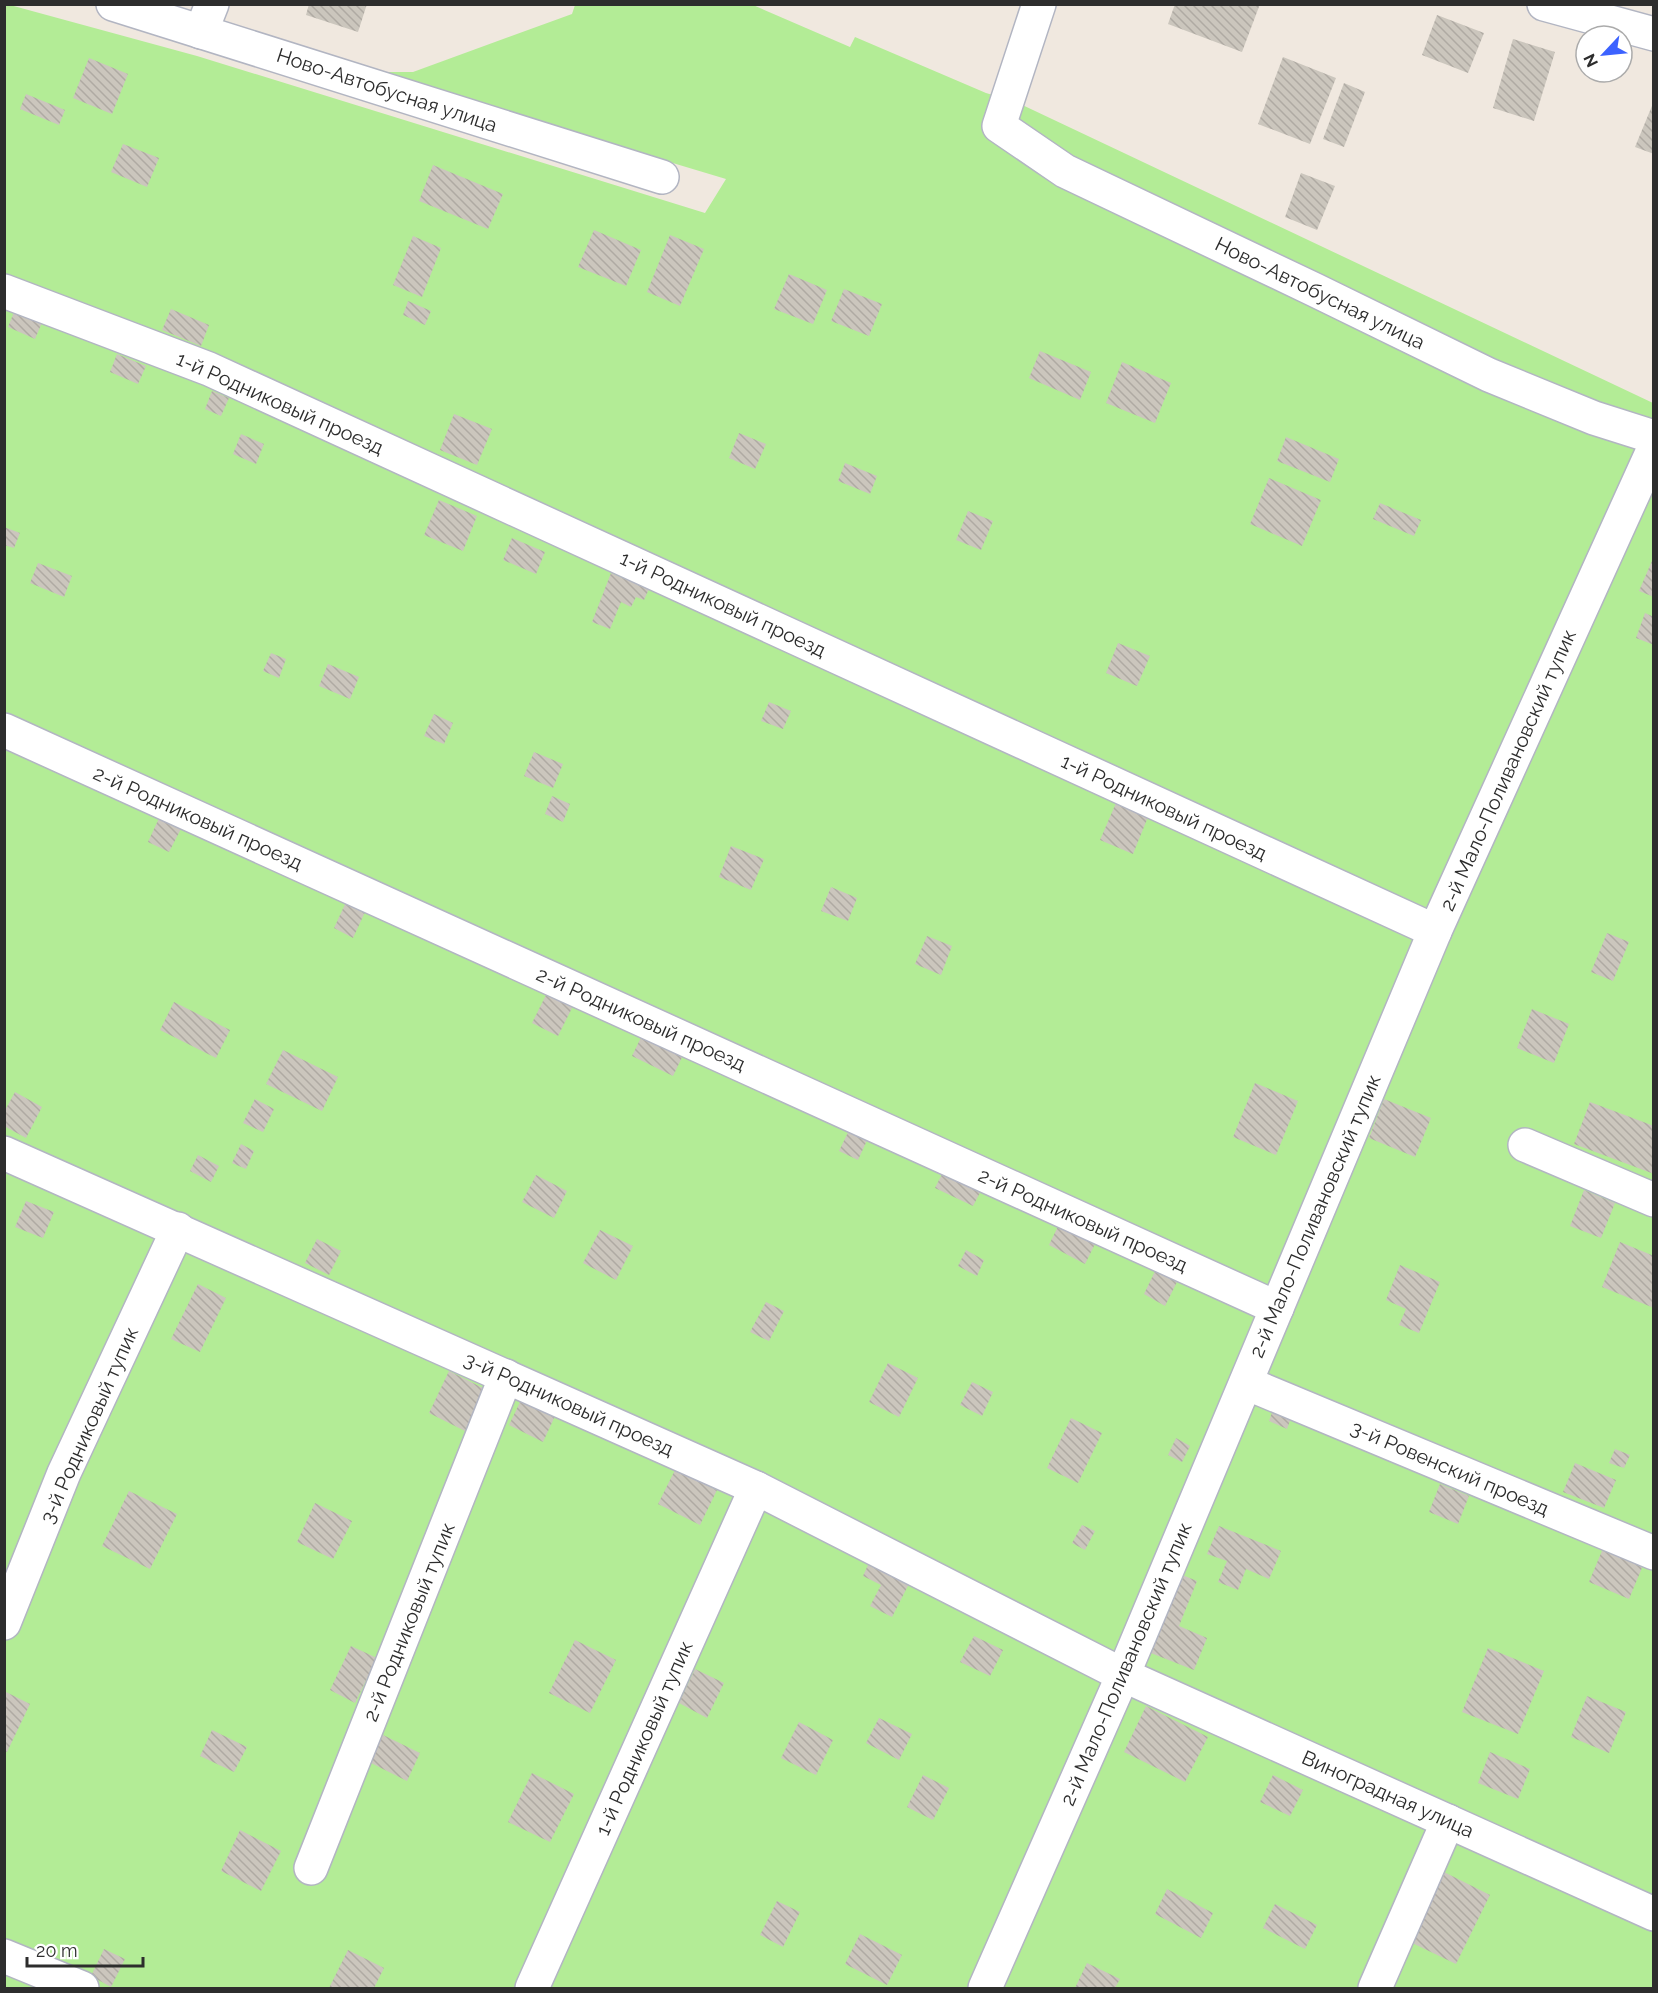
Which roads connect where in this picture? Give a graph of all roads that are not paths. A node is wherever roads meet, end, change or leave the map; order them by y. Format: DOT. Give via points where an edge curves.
graph roads {
  1 [pos="113,4"];
  2 [pos="1039,4"];
  3 [pos="1545,4"];
  4 [pos="207,18"];
  5 [pos="1653,34"];
  6 [pos="662,177"];
  7 [pos="4,291"];
  8 [pos="1653,437"];
  9 [pos="1653,448"];
  10 [pos="4,730"];
  11 [pos="1435,931"];
  12 [pos="1525,1144"];
  13 [pos="4,1153"];
  14 [pos="1653,1200"];
  15 [pos="178,1229"];
  16 [pos="1277,1308"];
  17 [pos="506,1376"];
  18 [pos="1246,1383"];
  19 [pos="756,1488"];
  20 [pos="1653,1553"];
  21 [pos="4,1623"];
  22 [pos="1123,1675"];
  23 [pos="1448,1821"];
  24 [pos="311,1868"];
  25 [pos="1653,1914"];
  26 [pos="4,1956"];
  27 [pos="82,1989"];
  28 [pos="532,1989"];
  29 [pos="985,1989"];
  30 [pos="1376,1989"];
  1 -- 4 [label="street, Ново-Автобусная улица"];
  2 -- 8 [label="street, Ново-Автобусная улица" via="999,126 1065,171 1489,375 1594,418"];
  3 -- 5 [label="street"];
  4 -- 6 [label="street, Ново-Автобусная улица"];
  7 -- 11 [label="street, 1-й Родниковый проезд" via="209,369"];
  9 -- 11 [label="street, 2-й Мало-Поливановский тупик"];
  10 -- 16 [label="street, 2-й Родниковый проезд"];
  11 -- 16 [label="street, 2-й Мало-Поливановский тупик"];
  12 -- 14 [label="street"];
  13 -- 15 [label="street, 3-й Родниковый проезд"];
  15 -- 17 [label="street, 3-й Родниковый проезд"];
  15 -- 21 [label="street, 3-й Родниковый тупик" via="64,1473"];
  16 -- 18 [label="street, 2-й Мало-Поливановский тупик"];
  17 -- 19 [label="street, 3-й Родниковый проезд"];
  17 -- 24 [label="street, 2-й Родниковый тупик"];
  18 -- 20 [label="street, 3-й Ровенский проезд"];
  18 -- 22 [label="street, 2-й Мало-Поливановский тупик"];
  19 -- 22 [label="street, 3-й Родниковый проезд"];
  19 -- 28 [label="street, 1-й Родниковый тупик"];
  22 -- 23 [label="street, Виноградная улица"];
  22 -- 29 [label="street, 2-й Мало-Поливановский тупик"];
  23 -- 25 [label="street, Виноградная улица"];
  23 -- 30 [label="street"];
  26 -- 27 [label="street"];
}
